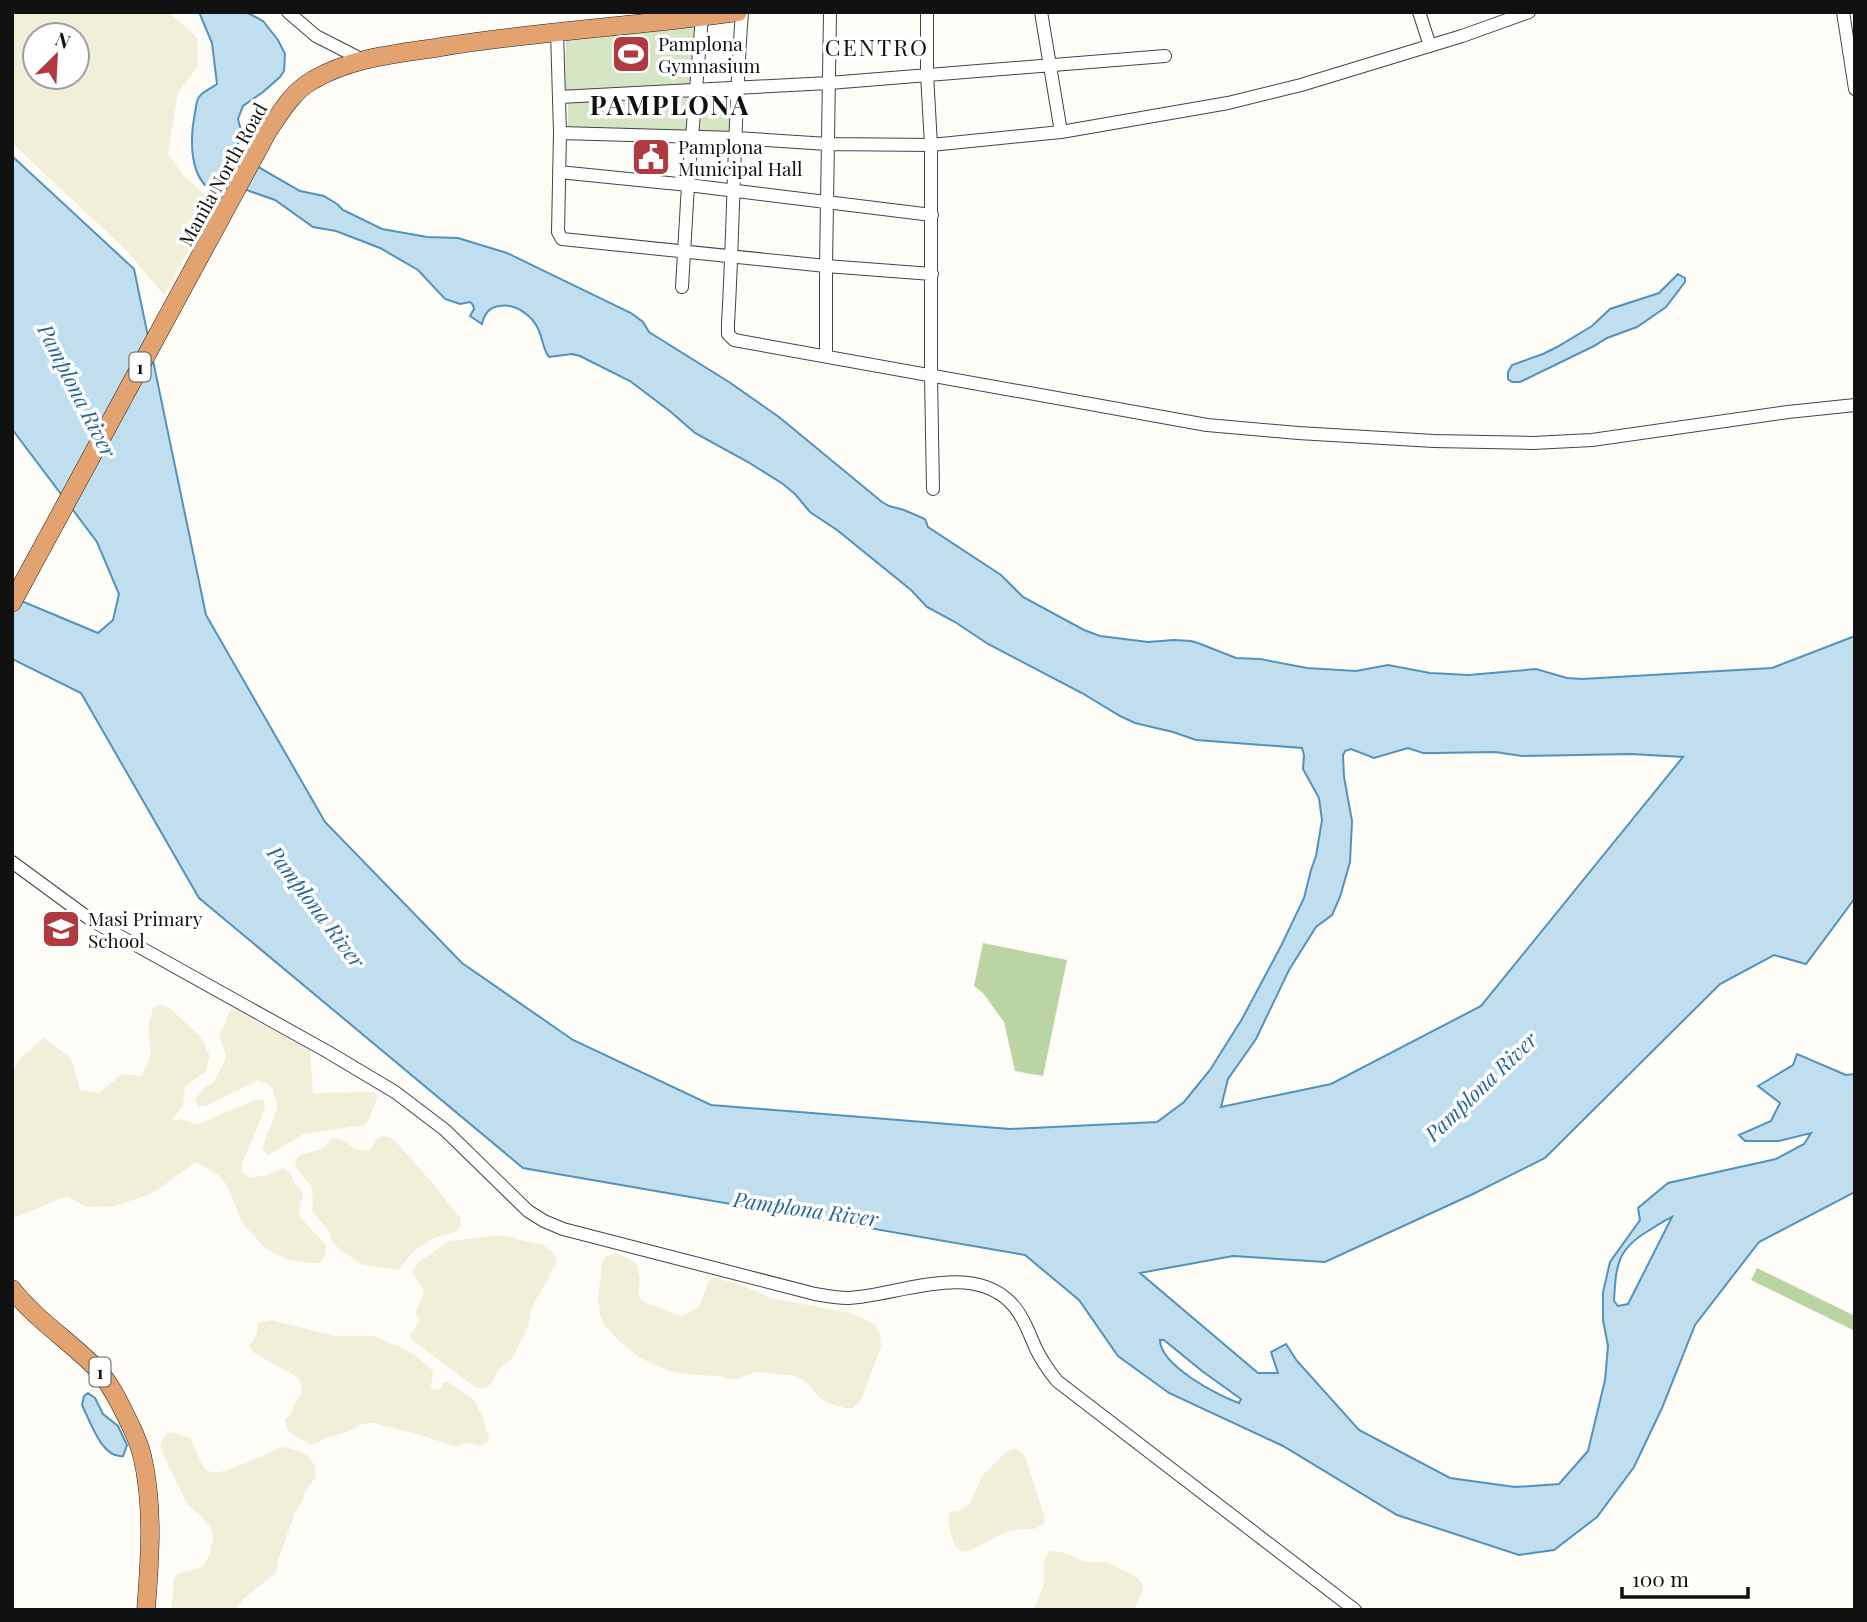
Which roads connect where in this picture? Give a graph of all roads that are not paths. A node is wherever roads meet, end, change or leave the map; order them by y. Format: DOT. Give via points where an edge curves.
graph roads {
  1 [pos="288,12"];
  2 [pos="740,12"];
  3 [pos="830,12"];
  4 [pos="927,12"];
  5 [pos="1041,12"];
  6 [pos="1419,12"];
  7 [pos="1529,12"];
  8 [pos="1843,12"];
  9 [pos="702,17"];
  10 [pos="557,32"];
  11 [pos="1430,46"];
  12 [pos="1165,56"];
  13 [pos="363,60"];
  14 [pos="1049,65"];
  15 [pos="927,74"];
  16 [pos="829,83"];
  17 [pos="736,89"];
  18 [pos="1855,89"];
  19 [pos="695,91"];
  20 [pos="559,97"];
  21 [pos="1061,132"];
  22 [pos="560,133"];
  23 [pos="691,137"];
  24 [pos="736,138"];
  25 [pos="828,144"];
  26 [pos="931,145"];
  27 [pos="559,172"];
  28 [pos="688,185"];
  29 [pos="733,190"];
  30 [pos="827,202"];
  31 [pos="932,215"];
  32 [pos="684,251"];
  33 [pos="732,256"];
  34 [pos="826,266"];
  35 [pos="932,274"];
  36 [pos="681,287"];
  37 [pos="826,356"];
  38 [pos="931,376"];
  39 [pos="1855,405"];
  40 [pos="933,488"];
  41 [pos="12,603"];
  42 [pos="12,862"];
  43 [pos="12,1289"];
  44 [pos="146,1610"];
  45 [pos="1355,1610"];
  1 -- 13 [label="street" via="316,36"];
  2 -- 9 [label="highway, Manila North Road / 1"];
  2 -- 17 [label="street"];
  3 -- 16 [label="street"];
  4 -- 15 [label="street"];
  5 -- 14 [label="street"];
  6 -- 11 [label="street"];
  7 -- 11 [label="street"];
  8 -- 18 [label="street"];
  9 -- 10 [label="highway, Manila North Road / 1"];
  9 -- 19 [label="street"];
  10 -- 13 [label="highway, Manila North Road / 1"];
  10 -- 20 [label="street"];
  11 -- 21 [label="street" via="1228,103"];
  12 -- 14 [label="street"];
  13 -- 41 [label="highway, Manila North Road / 1" via="310,81 288,101 268,131"];
  14 -- 15 [label="street"];
  14 -- 21 [label="street"];
  15 -- 16 [label="street"];
  15 -- 26 [label="street"];
  16 -- 17 [label="street"];
  16 -- 25 [label="street"];
  17 -- 19 [label="street"];
  17 -- 24 [label="street"];
  19 -- 20 [label="street"];
  19 -- 23 [label="street"];
  20 -- 22 [label="street"];
  21 -- 26 [label="street"];
  22 -- 23 [label="street"];
  22 -- 27 [label="street"];
  23 -- 24 [label="street"];
  23 -- 28 [label="street"];
  24 -- 25 [label="street"];
  24 -- 29 [label="street"];
  25 -- 26 [label="street"];
  25 -- 30 [label="street"];
  26 -- 31 [label="street"];
  27 -- 28 [label="street"];
  27 -- 32 [label="street" via="558,232 562,239"];
  28 -- 29 [label="street"];
  28 -- 32 [label="street"];
  29 -- 30 [label="street"];
  29 -- 33 [label="street"];
  30 -- 31 [label="street"];
  30 -- 34 [label="street"];
  31 -- 35 [label="street"];
  32 -- 33 [label="street"];
  32 -- 36 [label="street"];
  33 -- 34 [label="street"];
  33 -- 37 [label="street" via="731,338"];
  34 -- 35 [label="street"];
  34 -- 37 [label="street"];
  35 -- 38 [label="street"];
  37 -- 38 [label="street"];
  38 -- 39 [label="street" via="1207,425 1434,441 1592,440"];
  38 -- 40 [label="street"];
  42 -- 45 [label="street" via="91,920 395,1091 445,1130 528,1212 544,1221 823,1295 848,1298 943,1283 969,1283 998,1292 1019,1312 1057,1381"];
  43 -- 44 [label="highway, 1" via="111,1384 134,1433 150,1520"];
}
